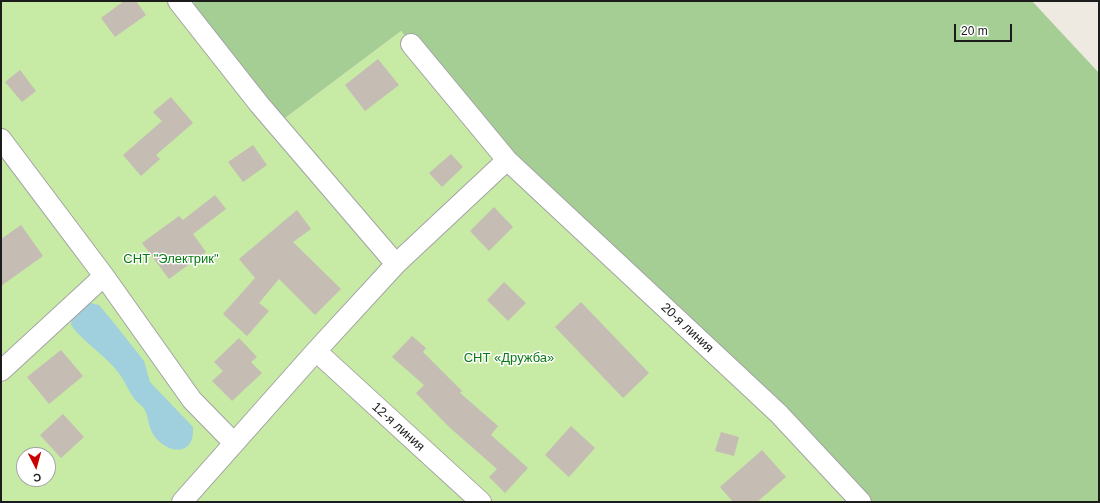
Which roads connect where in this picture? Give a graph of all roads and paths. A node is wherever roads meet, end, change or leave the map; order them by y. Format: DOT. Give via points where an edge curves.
graph roads {
  1 [pos="178,1"];
  2 [pos="411,44"];
  3 [pos="1,140"];
  4 [pos="507,160"];
  5 [pos="396,264"];
  6 [pos="104,276"];
  7 [pos="316,351"];
  8 [pos="1,371"];
  9 [pos="234,443"];
  10 [pos="182,502"];
  11 [pos="481,502"];
  12 [pos="861,502"];
  1 -- 5 [label="street" via="259,104"];
  2 -- 4 [label="street, 20-я линия"];
  3 -- 6 [label="street"];
  4 -- 5 [label="street"];
  4 -- 12 [label="street, 20-я линия" via="779,414"];
  5 -- 7 [label="street"];
  6 -- 8 [label="street"];
  6 -- 9 [label="street" via="192,400"];
  7 -- 9 [label="street"];
  7 -- 11 [label="street, 12-я линия"];
  9 -- 10 [label="street"];
}
